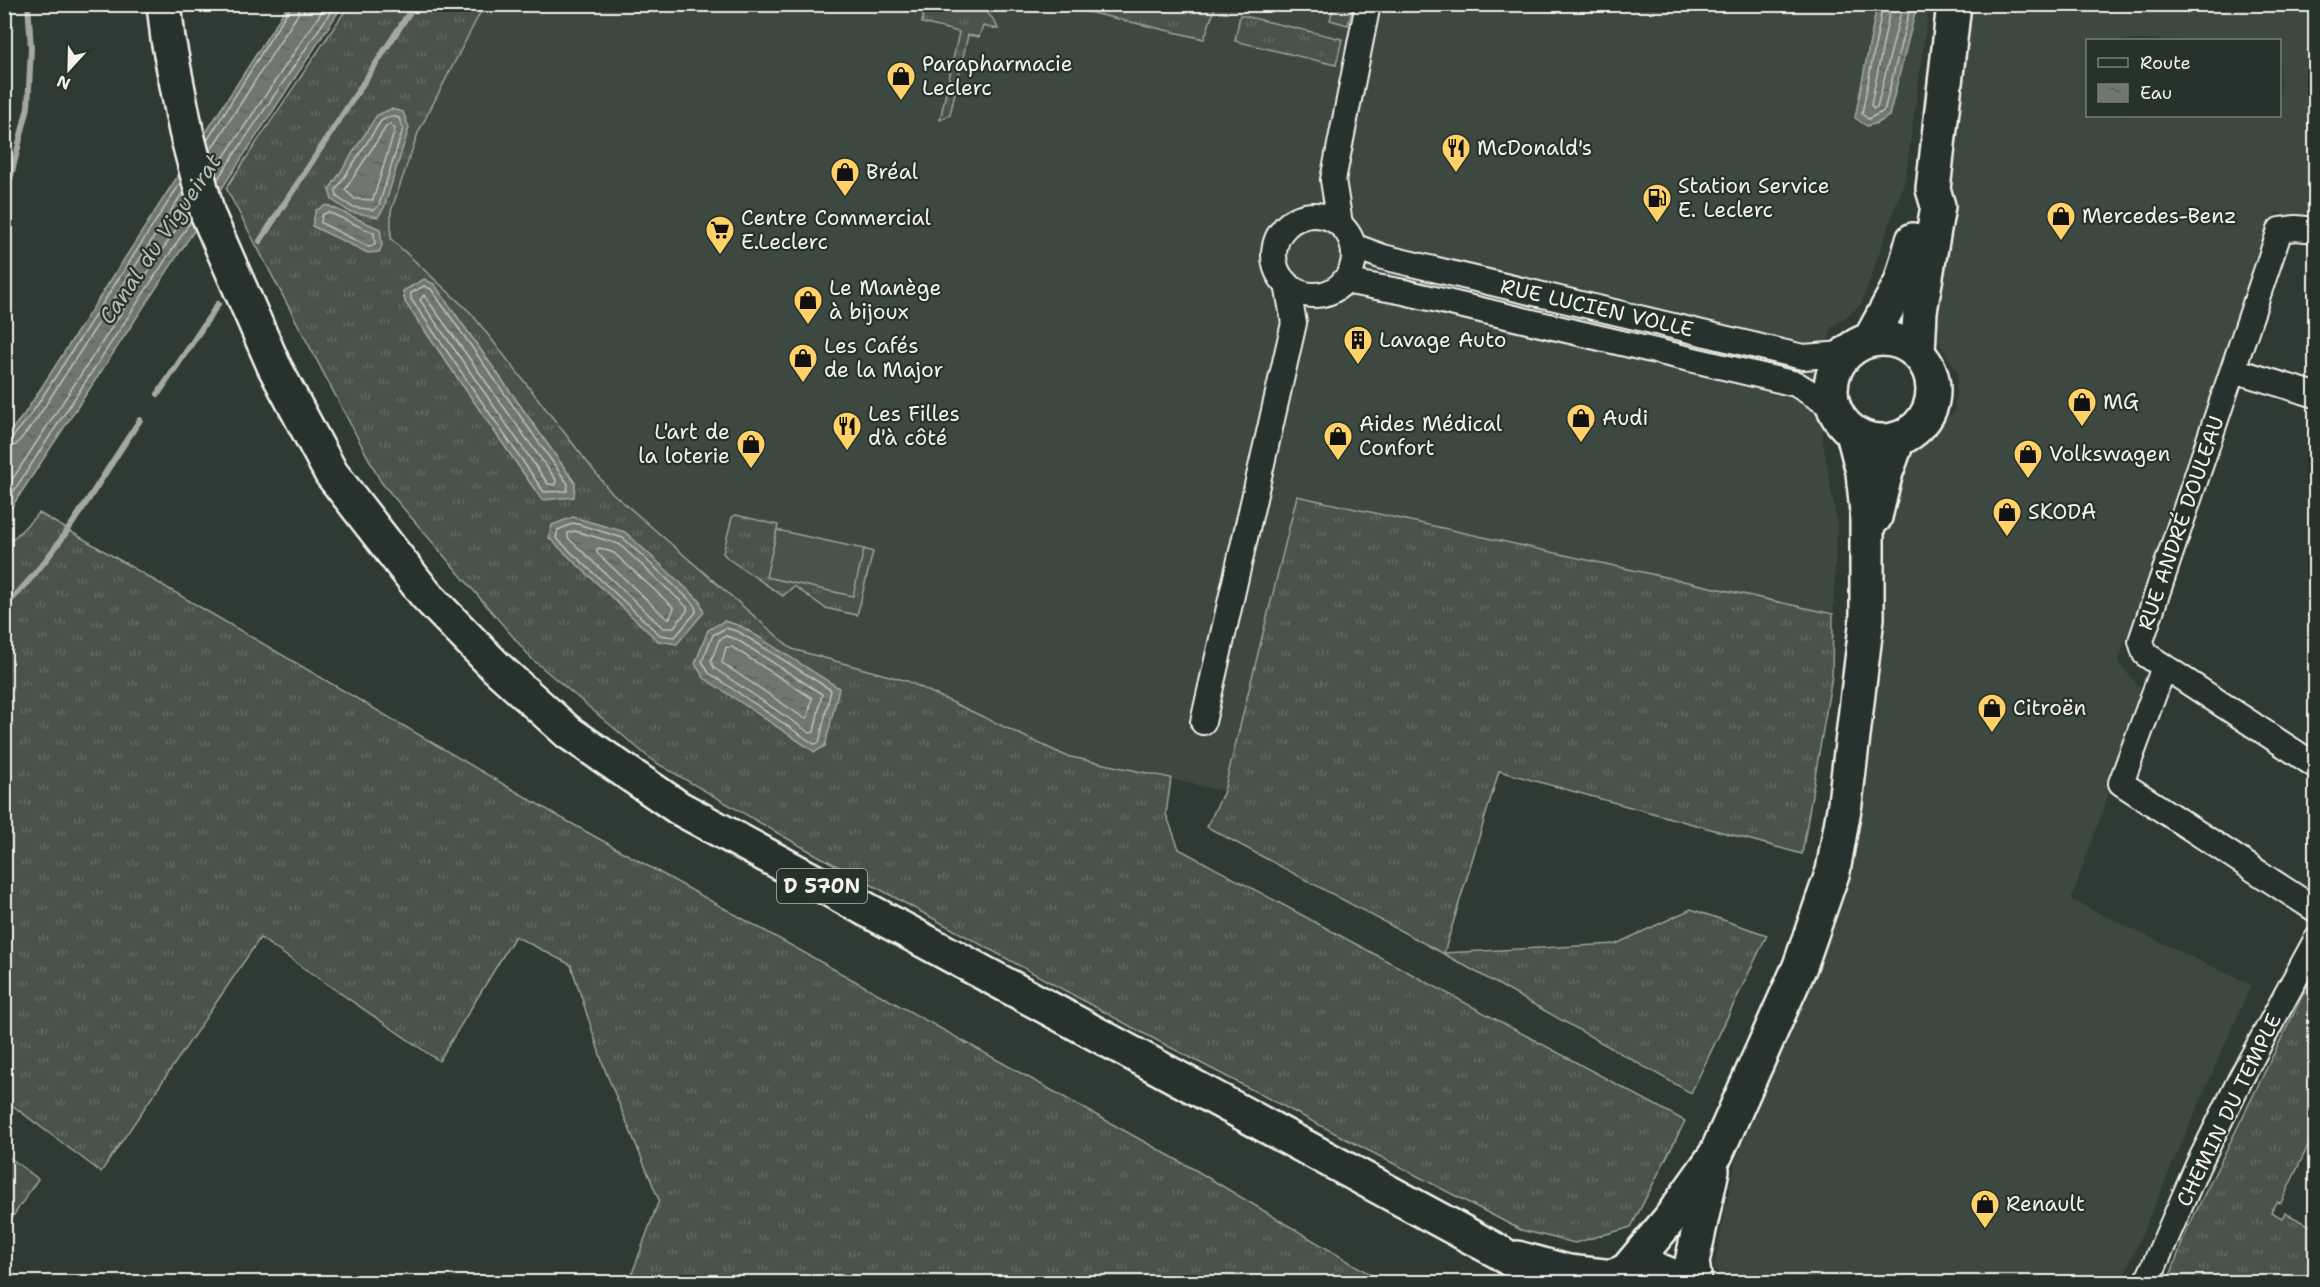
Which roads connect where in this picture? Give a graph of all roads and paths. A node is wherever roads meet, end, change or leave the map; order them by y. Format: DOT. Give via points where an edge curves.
graph roads {
  1 [pos="164,4"];
  2 [pos="1368,4"];
  3 [pos="1954,4"];
  4 [pos="1333,180"];
  5 [pos="1933,189"];
  6 [pos="1301,217"];
  7 [pos="1340,224"];
  8 [pos="2316,230"];
  9 [pos="1353,246"];
  10 [pos="1344,281"];
  11 [pos="1287,284"];
  12 [pos="1323,293"];
  13 [pos="1294,323"];
  14 [pos="1857,347"];
  15 [pos="1918,353"];
  16 [pos="2233,370"];
  17 [pos="2316,396"];
  18 [pos="1833,407"];
  19 [pos="1853,433"];
  20 [pos="1898,439"];
  21 [pos="1868,560"];
  22 [pos="2164,667"];
  23 [pos="1203,722"];
  24 [pos="2316,766"];
  25 [pos="2316,910"];
  26 [pos="2316,940"];
  27 [pos="1716,1154"];
  28 [pos="1501,1253"];
  29 [pos="1615,1276"];
  30 [pos="1542,1282"];
  31 [pos="1680,1282"];
  32 [pos="1695,1282"];
  33 [pos="2147,1282"];
  1 -- 28 [label="main road, D 570N" via="186,130 208,215 274,366 331,473 426,595 496,667 568,732 679,808"];
  2 -- 4 [label="street"];
  3 -- 5 [label="main road"];
  4 -- 6 [label="street"];
  4 -- 7 [label="street"];
  5 -- 14 [label="main road" via="1921,206 1901,283"];
  5 -- 15 [label="main road" via="1938,206 1920,311"];
  6 -- 7 [label="street" via="1328,217"];
  6 -- 11 [label="street" via="1280,234 1275,247 1275,261"];
  7 -- 9 [label="street"];
  8 -- 16 [label="street, RUE ANDRÉ DOULEAU" via="2280,230"];
  9 -- 10 [label="street" via="1351,271"];
  9 -- 14 [label="street, RUE LUCIEN VOLLE" via="1383,257 1803,357"];
  10 -- 12 [label="street"];
  10 -- 18 [label="street" via="1796,384"];
  11 -- 12 [label="street" via="1310,294"];
  11 -- 13 [label="street"];
  12 -- 13 [label="street"];
  13 -- 23 [label="street"];
  14 -- 15 [label="main road" via="1888,338"];
  14 -- 18 [label="main road" via="1831,379"];
  15 -- 20 [label="main road" via="1931,375 1932,403 1925,419"];
  16 -- 17 [label="street"];
  16 -- 22 [label="street, RUE ANDRÉ DOULEAU" via="2141,641 2145,654"];
  18 -- 19 [label="main road"];
  19 -- 20 [label="main road" via="1867,439"];
  19 -- 21 [label="main road" via="1863,472"];
  20 -- 21 [label="main road" via="1885,475"];
  21 -- 27 [label="main road" via="1863,667 1833,871 1800,966"];
  22 -- 24 [label="street, RUE ANDRÉ DOULEAU"];
  22 -- 25 [label="street" via="2121,783"];
  26 -- 33 [label="street, CHEMIN DU TEMPLE" via="2213,1136"];
  27 -- 29 [label="main road" via="1669,1220"];
  27 -- 32 [label="main road" via="1694,1251"];
  28 -- 29 [label="main road, D 570N" via="1568,1272"];
  28 -- 30 [label="main road, D 570N"];
  29 -- 31 [label="main road" via="1645,1268"];
}
